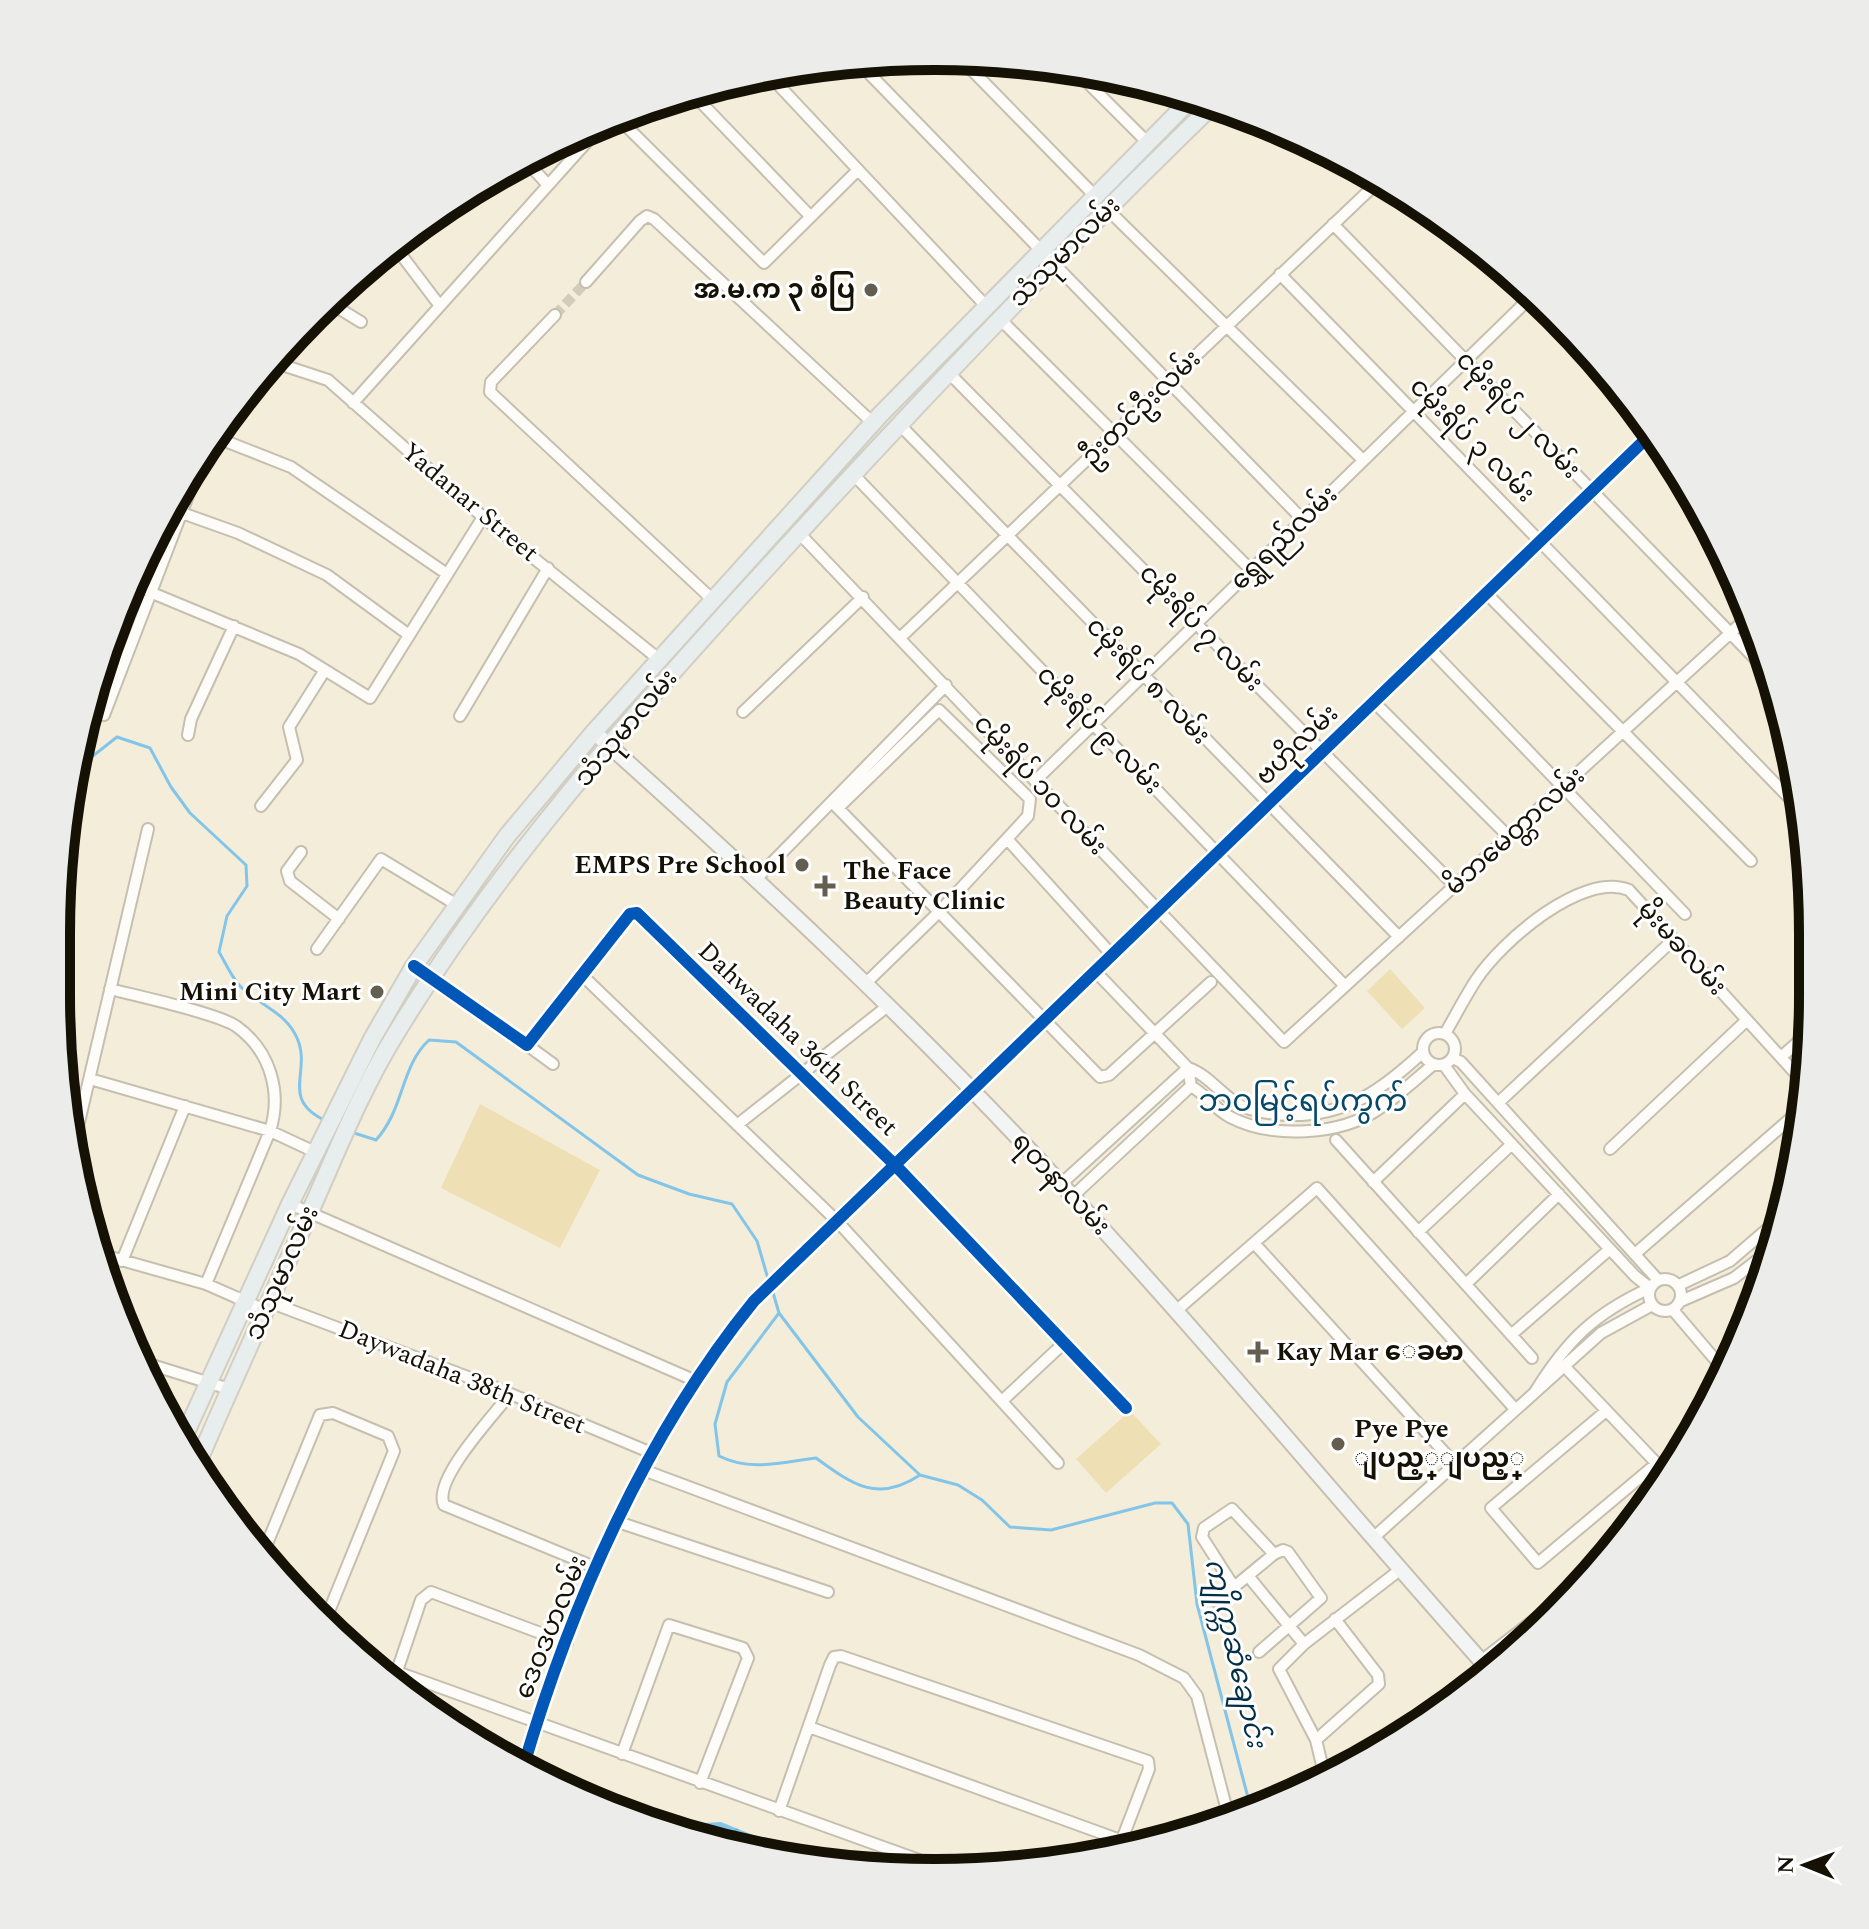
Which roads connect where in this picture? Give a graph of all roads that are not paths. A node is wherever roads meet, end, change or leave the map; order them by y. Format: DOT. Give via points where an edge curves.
graph roads {
  1 [pos="973,71"];
  2 [pos="868,73"];
  3 [pos="778,85"];
  4 [pos="1090,85"];
  5 [pos="701,102"];
  6 [pos="1183,107"];
  7 [pos="1204,114"];
  8 [pos="627,127"];
  9 [pos="1148,143"];
  10 [pos="584,145"];
  11 [pos="533,169"];
  12 [pos="858,170"];
  13 [pos="548,185"];
  14 [pos="1371,188"];
  15 [pos="1095,196"];
  16 [pos="1107,209"];
  17 [pos="810,216"];
  18 [pos="1333,224"];
  19 [pos="401,255"];
  20 [pos="1047,257"];
  21 [pos="1280,274"];
  22 [pos="586,282"];
  23 [pos="1525,303"];
  24 [pos="440,306"];
  25 [pos="339,308"];
  26 [pos="992,312"];
  27 [pos="555,315"];
  28 [pos="361,322"];
  29 [pos="1226,326"];
  30 [pos="1466,360"];
  31 [pos="284,366"];
  32 [pos="947,371"];
  33 [pos="1168,382"];
  34 [pos="353,403"];
  35 [pos="1413,411"];
  36 [pos="876,419"];
  37 [pos="896,425"];
  38 [pos="1114,434"];
  39 [pos="225,441"];
  40 [pos="1644,441"];
  41 [pos="1363,460"];
  42 [pos="852,473"];
  43 [pos="1060,485"];
  44 [pos="1591,491"];
  45 [pos="186,502"];
  46 [pos="182,513"];
  47 [pos="483,517"];
  48 [pos="1303,520"];
  49 [pos="799,533"];
  50 [pos="1006,536"];
  51 [pos="1540,540"];
  52 [pos="548,568"];
  53 [pos="1251,570"];
  54 [pos="447,574"];
  55 [pos="958,583"];
  56 [pos="143,589"];
  57 [pos="152,592"];
  58 [pos="1486,593"];
  59 [pos="863,597"];
  60 [pos="714,601"];
  61 [pos="1196,623"];
  62 [pos="1741,624"];
  63 [pos="234,626"];
  64 [pos="1731,634"];
  65 [pos="409,635"];
  66 [pos="901,637"];
  67 [pos="1429,648"];
  68 [pos="1753,656"];
  69 [pos="661,661"];
  70 [pos="325,670"];
  71 [pos="1143,675"];
  72 [pos="1679,682"];
  73 [pos="946,685"];
  74 [pos="1374,702"];
  75 [pos="743,712"];
  76 [pos="104,715"];
  77 [pos="460,716"];
  78 [pos="1093,724"];
  79 [pos="594,732"];
  80 [pos="1624,732"];
  81 [pos="188,735"];
  82 [pos="610,747"];
  83 [pos="1322,751"];
  84 [pos="1036,780"];
  85 [pos="1564,788"];
  86 [pos="1787,796"];
  87 [pos="1268,804"];
  88 [pos="835,805"];
  89 [pos="261,806"];
  90 [pos="148,829"];
  91 [pos="1509,837"];
  92 [pos="1007,839"];
  93 [pos="301,852"];
  94 [pos="1218,853"];
  95 [pos="1751,861"];
  96 [pos="755,880"];
  97 [pos="1455,886"];
  98 [pos="457,905"];
  99 [pos="1158,911"];
  100 [pos="939,912"];
  101 [pos="1685,914"];
  102 [pos="339,919"];
  103 [pos="1399,937"];
  104 [pos="1673,940"];
  105 [pos="317,949"];
  106 [pos="1112,955"];
  107 [pos="414,966"];
  108 [pos="1095,971"];
  109 [pos="431,976"];
  110 [pos="583,976"];
  111 [pos="1211,982"];
  112 [pos="866,983"];
  113 [pos="1345,986"];
  114 [pos="110,989"];
  115 [pos="889,1005"];
  116 [pos="1747,1020"];
  117 [pos="1045,1021"];
  118 [pos="1156,1034"];
  119 [pos="1445,1034"];
  120 [pos="1280,1039"];
  121 [pos="1797,1043"];
  122 [pos="527,1045"];
  123 [pos="1423,1052"];
  124 [pos="1781,1057"];
  125 [pos="1443,1062"];
  126 [pos="553,1064"];
  127 [pos="1188,1068"];
  128 [pos="802,1073"];
  129 [pos="1795,1073"];
  130 [pos="90,1079"];
  131 [pos="1191,1086"];
  132 [pos="973,1090"];
  133 [pos="1465,1094"];
  134 [pos="1498,1103"];
  135 [pos="185,1106"];
  136 [pos="1790,1119"];
  137 [pos="80,1121"];
  138 [pos="737,1125"];
  139 [pos="270,1131"];
  140 [pos="1336,1140"];
  141 [pos="1512,1144"];
  142 [pos="317,1149"];
  143 [pos="1610,1149"];
  144 [pos="896,1166"];
  145 [pos="1373,1182"];
  146 [pos="1061,1184"];
  147 [pos="1559,1194"];
  148 [pos="1073,1196"];
  149 [pos="290,1204"];
  150 [pos="310,1212"];
  151 [pos="838,1222"];
  152 [pos="1766,1230"];
  153 [pos="1418,1232"];
  154 [pos="1254,1243"];
  155 [pos="1610,1249"];
  156 [pos="1636,1253"];
  157 [pos="111,1258"];
  158 [pos="122,1261"];
  159 [pos="1757,1261"];
  160 [pos="206,1284"];
  161 [pos="1466,1284"];
  162 [pos="1654,1284"];
  163 [pos="1679,1285"];
  164 [pos="246,1300"];
  165 [pos="1681,1301"];
  166 [pos="1652,1305"];
  167 [pos="267,1306"];
  168 [pos="1177,1310"];
  169 [pos="1673,1310"];
  170 [pos="1511,1335"];
  171 [pos="1065,1342"];
  172 [pos="1532,1358"];
  173 [pos="1717,1362"];
  174 [pos="154,1365"];
  175 [pos="1565,1367"];
  176 [pos="209,1381"];
  177 [pos="696,1381"];
  178 [pos="229,1389"];
  179 [pos="1535,1392"];
  180 [pos="510,1394"];
  181 [pos="1002,1401"];
  182 [pos="1126,1408"];
  183 [pos="1515,1409"];
  184 [pos="1606,1411"];
  185 [pos="187,1429"];
  186 [pos="202,1453"];
  187 [pos="654,1454"];
  188 [pos="1058,1463"];
  189 [pos="1455,1464"];
  190 [pos="1659,1466"];
  191 [pos="646,1471"];
  192 [pos="618,1522"];
  193 [pos="1373,1538"];
  194 [pos="267,1543"];
  195 [pos="1274,1554"];
  196 [pos="597,1568"];
  197 [pos="1401,1569"];
  198 [pos="1249,1577"];
  199 [pos="1234,1587"];
  200 [pos="828,1592"];
  201 [pos="1215,1601"];
  202 [pos="329,1611"];
  203 [pos="1335,1619"];
  204 [pos="1290,1627"];
  205 [pos="567,1643"];
  206 [pos="1304,1644"];
  207 [pos="1259,1652"];
  208 [pos="1483,1662"];
  209 [pos="397,1671"];
  210 [pos="537,1723"];
  211 [pos="809,1727"];
  212 [pos="1316,1740"];
  213 [pos="622,1754"];
  214 [pos="527,1756"];
  215 [pos="1323,1767"];
  216 [pos="700,1783"];
  217 [pos="1226,1808"];
  218 [pos="779,1811"];
  219 [pos="1123,1838"];
  220 [pos="1109,1841"];
  221 [pos="914,1858"];
  1 -- 15 [label="street"];
  2 -- 20 [label="street"];
  3 -- 12 [label="street"];
  4 -- 9 [label="street"];
  5 -- 17 [label="street"];
  6 -- 9 [label="main road, သံသုမာလမ်း"];
  7 -- 16 [label="main road, သံသုမာလမ်း"];
  8 -- 17 [label="street" via="764,263"];
  9 -- 15 [label="main road, သံသုမာလမ်း"];
  10 -- 13 [label="street"];
  11 -- 13 [label="street"];
  12 -- 17 [label="street"];
  12 -- 26 [label="street"];
  13 -- 24 [label="street"];
  14 -- 18 [label="street, ဦးတင်ဦးလမ်း"];
  15 -- 20 [label="main road, သံသုမာလမ်း"];
  16 -- 20 [label="main road, သံသုမာလမ်း"];
  16 -- 29 [label="street"];
  18 -- 21 [label="street, ဦးတင်ဦးလမ်း"];
  18 -- 30 [label="street, ငမိုးရိပ် ၂ လမ်း"];
  19 -- 24 [label="street"];
  20 -- 26 [label="main road, သံသုမာလမ်း"];
  20 -- 33 [label="street"];
  21 -- 29 [label="street, ဦးတင်ဦးလမ်း"];
  21 -- 35 [label="street, ငမိုးရိပ် ၃ လမ်း"];
  22 -- 36 [label="street" via="640,221 654,219"];
  23 -- 30 [label="street, ရွှေရည်လမ်း"];
  24 -- 34 [label="street"];
  25 -- 28 [label="street"];
  26 -- 32 [label="main road, သံသုမာလမ်း"];
  26 -- 36 [label="main road, သံသုမာလမ်း"];
  26 -- 38 [label="street"];
  27 -- 60 [label="street" via="491,382 490,392"];
  29 -- 33 [label="street, ဦးတင်ဦးလမ်း"];
  29 -- 41 [label="street"];
  30 -- 35 [label="street, ရွှေရည်လမ်း"];
  30 -- 44 [label="street, ငမိုးရိပ် ၂ လမ်း"];
  31 -- 34 [label="street, Yadanar Street" via="328,380"];
  32 -- 37 [label="main road, သံသုမာလမ်း"];
  32 -- 43 [label="street, ငမိုးရိပ် ၇ လမ်း"];
  33 -- 38 [label="street, ဦးတင်ဦးလမ်း"];
  33 -- 48 [label="street"];
  34 -- 47 [label="street, Yadanar Street"];
  35 -- 41 [label="street, ရွှေရည်လမ်း"];
  35 -- 51 [label="street, ငမိုးရိပ် ၃ လမ်း"];
  36 -- 37 [label="main road"];
  36 -- 60 [label="main road, သံသုမာလမ်း"];
  37 -- 42 [label="main road, သံသုမာလမ်း"];
  37 -- 50 [label="street, ငမိုးရိပ် ၈ လမ်း"];
  38 -- 43 [label="street, ဦးတင်ဦးလမ်း"];
  38 -- 53 [label="street"];
  39 -- 54 [label="street" via="291,467"];
  40 -- 44 [label="street, ဗဟိုလမ်း"];
  41 -- 48 [label="street, ရွှေရည်လမ်း"];
  42 -- 49 [label="main road, သံသုမာလမ်း"];
  42 -- 55 [label="street, ငမိုးရိပ် ၉ လမ်း"];
  43 -- 50 [label="street, ဦးတင်ဦးလမ်း"];
  43 -- 61 [label="street, ငမိုးရိပ် ၇ လမ်း"];
  44 -- 51 [label="street, ဗဟိုလမ်း"];
  44 -- 64 [label="street, ငမိုးရိပ် ၂ လမ်း"];
  45 -- 46 [label="street"];
  46 -- 57 [label="street"];
  46 -- 65 [label="street" via="327,575"];
  47 -- 52 [label="street, Yadanar Street"];
  47 -- 54 [label="street"];
  48 -- 53 [label="street, ရွှေရည်လမ်း"];
  49 -- 59 [label="street, ငမိုးရိပ် ၁၀ လမ်း"];
  49 -- 82 [label="main road, သံသုမာလမ်း"];
  50 -- 55 [label="street, ဦးတင်ဦးလမ်း"];
  50 -- 71 [label="street, ငမိုးရိပ် ၈ လမ်း"];
  51 -- 58 [label="street, ဗဟိုလမ်း"];
  51 -- 72 [label="street, ငမိုးရိပ် ၃ လမ်း"];
  52 -- 69 [label="street, Yadanar Street"];
  52 -- 77 [label="street"];
  53 -- 61 [label="street, ရွှေရည်လမ်း"];
  54 -- 65 [label="street"];
  55 -- 66 [label="street, ဦးတင်ဦးလမ်း"];
  55 -- 78 [label="street, ငမိုးရိပ် ၉ လမ်း"];
  56 -- 57 [label="street"];
  57 -- 63 [label="street"];
  57 -- 76 [label="street"];
  58 -- 67 [label="street, ဗဟိုလမ်း"];
  58 -- 80 [label="street"];
  59 -- 66 [label="street, ငမိုးရိပ် ၁၀ လမ်း"];
  59 -- 75 [label="street"];
  60 -- 69 [label="main road, သံသုမာလမ်း"];
  61 -- 71 [label="street, ရွှေရည်လမ်း"];
  61 -- 83 [label="street, ငမိုးရိပ် ၇ လမ်း"];
  62 -- 64 [label="street, မိဘမေတ္တာလမ်း"];
  63 -- 70 [label="street"];
  63 -- 81 [label="street"];
  64 -- 68 [label="street, ငမိုးရိပ် ၂ လမ်း"];
  64 -- 72 [label="street, မိဘမေတ္တာလမ်း"];
  65 -- 70 [label="street" via="370,698"];
  66 -- 73 [label="street, ငမိုးရိပ် ၁၀ လမ်း"];
  67 -- 74 [label="street, ဗဟိုလမ်း"];
  67 -- 85 [label="street"];
  69 -- 79 [label="main road, သံသုမာလမ်း"];
  70 -- 89 [label="street" via="289,727 297,760"];
  71 -- 78 [label="street, ရွှေရည်လမ်း"];
  71 -- 87 [label="street, ငမိုးရိပ် ၈ လမ်း"];
  72 -- 80 [label="street, မိဘမေတ္တာလမ်း"];
  72 -- 86 [label="street, ငမိုးရိပ် ၃ လမ်း"];
  73 -- 84 [label="street, ငမိုးရိပ် ၁၀ လမ်း"];
  73 -- 88 [label="street"];
  74 -- 83 [label="street, ဗဟိုလမ်း"];
  74 -- 91 [label="street"];
  78 -- 84 [label="street, ရွှေရည်လမ်း"];
  78 -- 94 [label="street, ငမိုးရိပ် ၉ လမ်း"];
  79 -- 82 [label="main road, ရတနာလမ်း"];
  79 -- 98 [label="main road, သံသုမာလမ်း"];
  80 -- 85 [label="street, မိဘမေတ္တာလမ်း"];
  80 -- 95 [label="street"];
  82 -- 96 [label="main road, ရတနာလမ်း"];
  82 -- 109 [label="main road, သံသုမာလမ်း" via="534,836"];
  83 -- 87 [label="street, ဗဟိုလမ်း"];
  83 -- 97 [label="street, ငမိုးရိပ် ၇ လမ်း"];
  84 -- 99 [label="street, ငမိုးရိပ် ၁၀ လမ်း"];
  85 -- 91 [label="street, မိဘမေတ္တာလမ်း"];
  85 -- 101 [label="street"];
  87 -- 94 [label="street, ဗဟိုလမ်း"];
  87 -- 103 [label="street, ငမိုးရိပ် ၈ လမ်း"];
  88 -- 92 [label="street" via="939,710 1030,799 1030,812"];
  88 -- 96 [label="street"];
  88 -- 100 [label="street"];
  90 -- 114 [label="street"];
  91 -- 97 [label="street, မိဘမေတ္တာလမ်း"];
  92 -- 100 [label="street"];
  92 -- 106 [label="street"];
  93 -- 102 [label="street" via="287,871 290,881"];
  94 -- 99 [label="street, ဗဟိုလမ်း"];
  94 -- 113 [label="street, ငမိုးရိပ် ၉ လမ်း"];
  96 -- 112 [label="main road, ရတနာလမ်း"];
  97 -- 103 [label="street, မိဘမေတ္တာလမ်း"];
  98 -- 102 [label="street" via="381,859"];
  98 -- 107 [label="main road, သံသုမာလမ်း"];
  99 -- 106 [label="street, ဗဟိုလမ်း"];
  99 -- 120 [label="street, ငမိုးရိပ် ၁၀ လမ်း"];
  100 -- 112 [label="street"];
  100 -- 117 [label="street"];
  102 -- 105 [label="street"];
  103 -- 113 [label="street, မိဘမေတ္တာလမ်း"];
  104 -- 116 [label="street, မိုးမခလမ်း"];
  104 -- 119 [label="street, မိုးမခလမ်း" via="1629,890 1613,884 1592,889 1547,912 1509,943 1477,978"];
  104 -- 134 [label="street"];
  106 -- 108 [label="street, ဗဟိုလမ်း"];
  107 -- 109 [label="street"];
  107 -- 142 [label="main road, သံသုမာလမ်း"];
  108 -- 117 [label="street, ဗဟိုလမ်း"];
  108 -- 118 [label="street"];
  109 -- 122 [label="street"];
  109 -- 150 [label="main road, သံသုမာလမ်း" via="357,1106"];
  110 -- 122 [label="street"];
  110 -- 128 [label="street, Dahwadaha 36th Street" via="635,912"];
  110 -- 138 [label="street"];
  111 -- 118 [label="street"];
  112 -- 115 [label="main road, ရတနာလမ်း"];
  113 -- 120 [label="street, မိဘမေတ္တာလမ်း" via="1289,1041"];
  114 -- 130 [label="street"];
  114 -- 139 [label="street" via="235,1025 255,1045 275,1082 277,1108"];
  115 -- 128 [label="street"];
  115 -- 132 [label="main road, ရတနာလမ်း"];
  116 -- 124 [label="street, မိုးမခလမ်း"];
  116 -- 143 [label="street"];
  117 -- 118 [label="street" via="1104,1078"];
  117 -- 132 [label="street, ဗဟိုလမ်း"];
  118 -- 127 [label="street"];
  119 -- 123 [label="street" via="1427,1038"];
  119 -- 125 [label="street" via="1455,1047"];
  121 -- 124 [label="street"];
  122 -- 126 [label="street"];
  123 -- 125 [label="street"];
  123 -- 127 [label="street" via="1385,1087 1356,1104 1303,1115 1241,1106"];
  124 -- 129 [label="street, မိုးမခလမ်း"];
  125 -- 131 [label="street" via="1378,1110 1318,1130 1253,1126 1228,1116"];
  125 -- 133 [label="street"];
  125 -- 134 [label="street"];
  127 -- 131 [label="street"];
  127 -- 146 [label="street"];
  128 -- 138 [label="street"];
  128 -- 144 [label="street, Dahwadaha 36th Street"];
  130 -- 135 [label="street"];
  130 -- 137 [label="street"];
  131 -- 148 [label="street"];
  132 -- 144 [label="street, ဗဟိုလမ်း"];
  132 -- 146 [label="main road, ရတနာလမ်း"];
  133 -- 141 [label="street"];
  133 -- 145 [label="street"];
  134 -- 156 [label="street"];
  135 -- 139 [label="street"];
  135 -- 158 [label="street"];
  136 -- 156 [label="street"];
  138 -- 151 [label="street"];
  139 -- 142 [label="street"];
  139 -- 160 [label="street"];
  140 -- 145 [label="street"];
  141 -- 147 [label="street"];
  141 -- 153 [label="street"];
  142 -- 149 [label="main road, သံသုမာလမ်း"];
  144 -- 151 [label="street, ဗဟိုလမ်း"];
  144 -- 171 [label="street, Dahwadaha 36th Street"];
  145 -- 153 [label="street"];
  146 -- 148 [label="main road, ရတနာလမ်း"];
  147 -- 155 [label="street"];
  147 -- 161 [label="street"];
  148 -- 168 [label="main road, ရတနာလမ်း"];
  149 -- 150 [label="street"];
  149 -- 164 [label="main road, သံသုမာလမ်း"];
  150 -- 167 [label="main road, သံသုမာလမ်း"];
  150 -- 177 [label="street"];
  151 -- 177 [label="street, ဒေဝဒဟလမ်း" via="754,1301"];
  151 -- 181 [label="street"];
  152 -- 163 [label="street" via="1730,1261"];
  153 -- 161 [label="street"];
  154 -- 168 [label="street"];
  154 -- 183 [label="street" via="1317,1188"];
  154 -- 189 [label="street"];
  155 -- 162 [label="street"];
  155 -- 170 [label="street"];
  156 -- 162 [label="street"];
  157 -- 158 [label="street, Daywadaha 38th Street"];
  158 -- 160 [label="street, Daywadaha 38th Street"];
  159 -- 165 [label="street" via="1734,1278"];
  160 -- 164 [label="street, Daywadaha 38th Street"];
  161 -- 170 [label="street"];
  162 -- 163 [label="street" via="1669,1279"];
  162 -- 166 [label="street"];
  162 -- 179 [label="street" via="1592,1321 1558,1354"];
  163 -- 165 [label="street"];
  164 -- 167 [label="street, Daywadaha 38th Street"];
  164 -- 176 [label="main road, သံသုမာလမ်း"];
  165 -- 169 [label="street"];
  166 -- 169 [label="street" via="1664,1312"];
  166 -- 175 [label="street" via="1601,1333"];
  167 -- 178 [label="main road, သံသုမာလမ်း"];
  167 -- 180 [label="street, Daywadaha 38th Street"];
  168 -- 193 [label="main road, ရတနာလမ်း"];
  169 -- 173 [label="street"];
  170 -- 172 [label="street"];
  171 -- 181 [label="street"];
  171 -- 182 [label="street, Dahwadaha 36th Street"];
  174 -- 176 [label="street"];
  175 -- 179 [label="street"];
  175 -- 184 [label="street"];
  176 -- 178 [label="street"];
  176 -- 185 [label="main road, သံသုမာလမ်း"];
  177 -- 187 [label="street, ဒေဝဒဟလမ်း"];
  178 -- 186 [label="main road, သံသုမာလမ်း"];
  179 -- 183 [label="street"];
  180 -- 187 [label="street, Daywadaha 38th Street"];
  180 -- 196 [label="street" via="443,1485 444,1505"];
  181 -- 188 [label="street"];
  183 -- 189 [label="street"];
  184 -- 190 [label="street"];
  184 -- 190 [label="street" via="1491,1508 1538,1563"];
  187 -- 191 [label="street, ဒေဝဒဟလမ်း"];
  189 -- 193 [label="street"];
  191 -- 192 [label="street, ဒေဝဒဟလမ်း"];
  191 -- 217 [label="street" via="1139,1655 1184,1678 1197,1696"];
  192 -- 196 [label="street, ဒေဝဒဟလမ်း"];
  192 -- 200 [label="street"];
  193 -- 197 [label="main road, ရတနာလမ်း"];
  194 -- 202 [label="street" via="320,1415 333,1413 388,1436 394,1451"];
  195 -- 198 [label="street"];
  195 -- 199 [label="street" via="1235,1510 1214,1519 1204,1528 1203,1542"];
  195 -- 204 [label="street" via="1288,1552 1321,1598"];
  196 -- 205 [label="street, ဒေဝဒဟလမ်း"];
  197 -- 203 [label="street"];
  197 -- 208 [label="main road, ရတနာလမ်း"];
  198 -- 199 [label="street"];
  198 -- 204 [label="street"];
  199 -- 201 [label="street"];
  203 -- 206 [label="street"];
  203 -- 212 [label="street" via="1378,1675 1379,1684"];
  204 -- 206 [label="street"];
  204 -- 207 [label="street"];
  205 -- 209 [label="street" via="431,1592 421,1600"];
  205 -- 210 [label="street, ဒေဝဒဟလမ်း"];
  206 -- 212 [label="street" via="1279,1669"];
  209 -- 210 [label="street"];
  210 -- 213 [label="street"];
  210 -- 214 [label="street, ဒေဝဒဟလမ်း"];
  211 -- 218 [label="street"];
  211 -- 219 [label="street" via="834,1657 841,1656 1141,1757 1149,1769"];
  211 -- 220 [label="street"];
  212 -- 215 [label="street"];
  213 -- 216 [label="street"];
  213 -- 216 [label="street" via="669,1625 743,1648 748,1658"];
  216 -- 218 [label="street"];
  218 -- 221 [label="street"];
}
